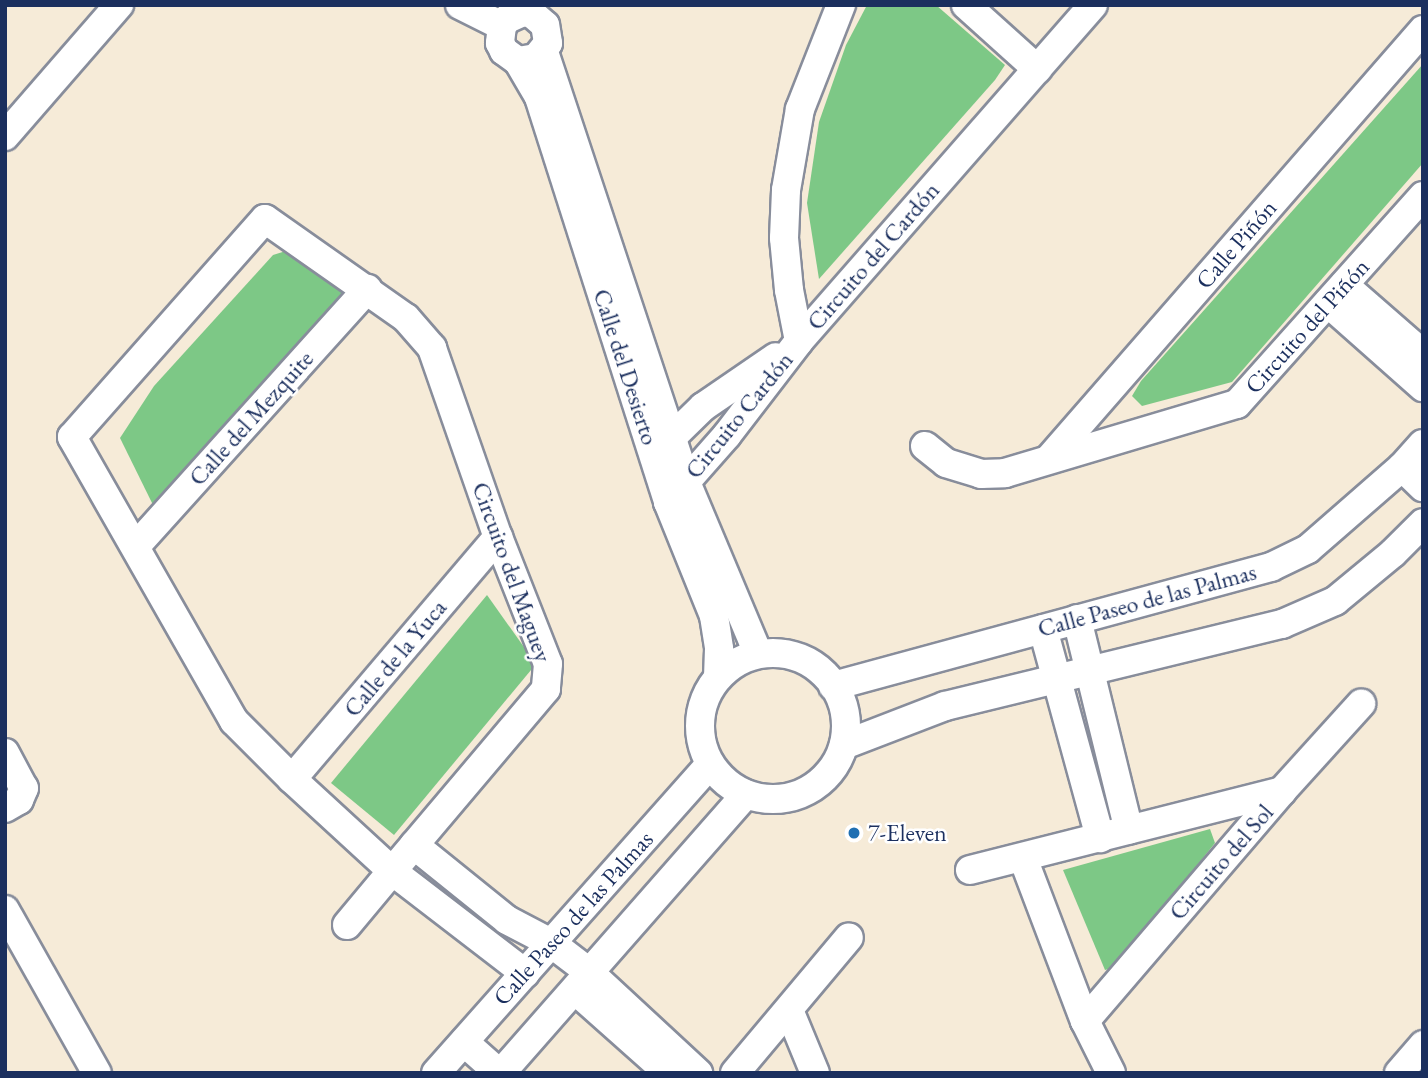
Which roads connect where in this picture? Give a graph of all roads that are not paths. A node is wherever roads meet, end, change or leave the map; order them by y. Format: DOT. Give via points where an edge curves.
graph roads {
  1 [pos="119,5"];
  2 [pos="460,5"];
  3 [pos="841,5"];
  4 [pos="966,5"];
  5 [pos="1093,5"];
  6 [pos="541,11"];
  7 [pos="502,26"];
  8 [pos="1423,30"];
  9 [pos="531,56"];
  10 [pos="1037,69"];
  11 [pos="5,136"];
  12 [pos="1423,196"];
  13 [pos="367,289"];
  14 [pos="1336,294"];
  15 [pos="799,341"];
  16 [pos="1423,354"];
  17 [pos="1423,387"];
  18 [pos="1423,444"];
  19 [pos="663,446"];
  20 [pos="925,446"];
  21 [pos="1049,459"];
  22 [pos="1402,467"];
  23 [pos="1423,487"];
  24 [pos="677,492"];
  25 [pos="1423,523"];
  26 [pos="498,537"];
  27 [pos="136,546"];
  28 [pos="1077,619"];
  29 [pos="1042,629"];
  30 [pos="758,653"];
  31 [pos="1090,670"];
  32 [pos="718,676"];
  33 [pos="1056,678"];
  34 [pos="833,686"];
  35 [pos="1361,704"];
  36 [pos="844,746"];
  37 [pos="5,753"];
  38 [pos="710,764"];
  39 [pos="292,779"];
  40 [pos="1282,791"];
  41 [pos="746,794"];
  42 [pos="5,808"];
  43 [pos="1129,830"];
  44 [pos="1100,838"];
  45 [pos="414,845"];
  46 [pos="1023,858"];
  47 [pos="970,870"];
  48 [pos="392,871"];
  49 [pos="8,922"];
  50 [pos="347,925"];
  51 [pos="849,937"];
  52 [pos="551,943"];
  53 [pos="525,973"];
  54 [pos="582,981"];
  55 [pos="789,1010"];
  56 [pos="1085,1021"];
  57 [pos="464,1042"];
  58 [pos="1423,1045"];
  59 [pos="97,1073"];
  60 [pos="436,1073"];
  61 [pos="500,1073"];
  62 [pos="668,1073"];
  63 [pos="698,1073"];
  64 [pos="735,1073"];
  65 [pos="815,1073"];
  66 [pos="1111,1073"];
  67 [pos="1399,1073"];
  1 -- 11 [label="street"];
  2 -- 7 [label="street"];
  3 -- 15 [label="street, Circuito del Cardón" via="800,110 786,190 784,237"];
  4 -- 10 [label="street"];
  5 -- 10 [label="street, Circuito del Cardón"];
  6 -- 7 [label="street" via="514,14"];
  6 -- 9 [label="street" via="548,34"];
  7 -- 9 [label="street" via="504,51"];
  8 -- 21 [label="street, Calle Piñón"];
  9 -- 19 [label="street, Calle del Desierto" via="539,97 603,262"];
  10 -- 15 [label="street, Circuito del Cardón"];
  12 -- 14 [label="street, Circuito del Piñón"];
  13 -- 26 [label="street, Circuito del Maguey" via="405,318 432,348"];
  13 -- 27 [label="street, Calle del Mezquite"];
  13 -- 27 [label="street, Circuito del Maguey" via="265,219 72,437"];
  14 -- 16 [label="street"];
  14 -- 17 [label="street"];
  14 -- 21 [label="street, Circuito del Piñón" via="1237,404"];
  15 -- 19 [label="street, Circuito Cardón" via="703,407"];
  15 -- 24 [label="street, Circuito Cardón"];
  18 -- 22 [label="street, Calle Paseo de las Palmas"];
  19 -- 24 [label="street, Calle del Desierto"];
  20 -- 21 [label="street, Circuito del Piñón" via="946,463 981,474 1005,473"];
  22 -- 23 [label="street"];
  22 -- 28 [label="street, Calle Paseo de las Palmas" via="1308,549 1271,567"];
  24 -- 30 [label="street, Calle del Desierto"];
  24 -- 32 [label="street, Calle del Desierto" via="714,616"];
  25 -- 31 [label="street" via="1335,601 1282,624"];
  26 -- 39 [label="street, Calle de la Yuca"];
  26 -- 45 [label="street, Circuito del Maguey" via="548,664 546,689"];
  27 -- 39 [label="street, Circuito del Maguey" via="234,721"];
  28 -- 29 [label="street, Calle Paseo de las Palmas"];
  28 -- 31 [label="street"];
  29 -- 33 [label="street"];
  29 -- 34 [label="street, Calle Paseo de las Palmas"];
  30 -- 32 [label="street"];
  30 -- 34 [label="street" via="783,653 807,661"];
  31 -- 33 [label="street"];
  31 -- 43 [label="street"];
  32 -- 38 [label="street" via="705,696 700,719 701,742"];
  33 -- 36 [label="street" via="944,706"];
  33 -- 44 [label="street"];
  34 -- 36 [label="street" via="846,721"];
  35 -- 40 [label="street"];
  36 -- 41 [label="street" via="833,768 816,786 781,798"];
  37 -- 42 [label="street" via="24,788 19,800"];
  38 -- 41 [label="street" via="726,782"];
  38 -- 52 [label="street, Calle Paseo de las Palmas"];
  39 -- 48 [label="street, Circuito del Maguey"];
  40 -- 43 [label="street, Circuito del Sol"];
  40 -- 56 [label="street, Circuito del Sol"];
  41 -- 54 [label="street, Calle Paseo de las Palmas"];
  43 -- 44 [label="street, Circuito del Sol"];
  44 -- 46 [label="street, Circuito del Sol"];
  45 -- 48 [label="street, Circuito del Maguey"];
  45 -- 52 [label="street" via="507,920"];
  46 -- 47 [label="street, Circuito del Sol"];
  46 -- 56 [label="street"];
  48 -- 50 [label="street"];
  48 -- 53 [label="street"];
  49 -- 59 [label="street"];
  51 -- 55 [label="street"];
  52 -- 53 [label="street, Calle Paseo de las Palmas"];
  52 -- 54 [label="street"];
  53 -- 57 [label="street, Calle Paseo de las Palmas"];
  54 -- 61 [label="street, Calle Paseo de las Palmas"];
  54 -- 62 [label="street"];
  54 -- 63 [label="street"];
  55 -- 64 [label="street"];
  55 -- 65 [label="street"];
  56 -- 66 [label="street"];
  57 -- 60 [label="street, Calle Paseo de las Palmas"];
  57 -- 61 [label="street"];
  58 -- 67 [label="street"];
}
